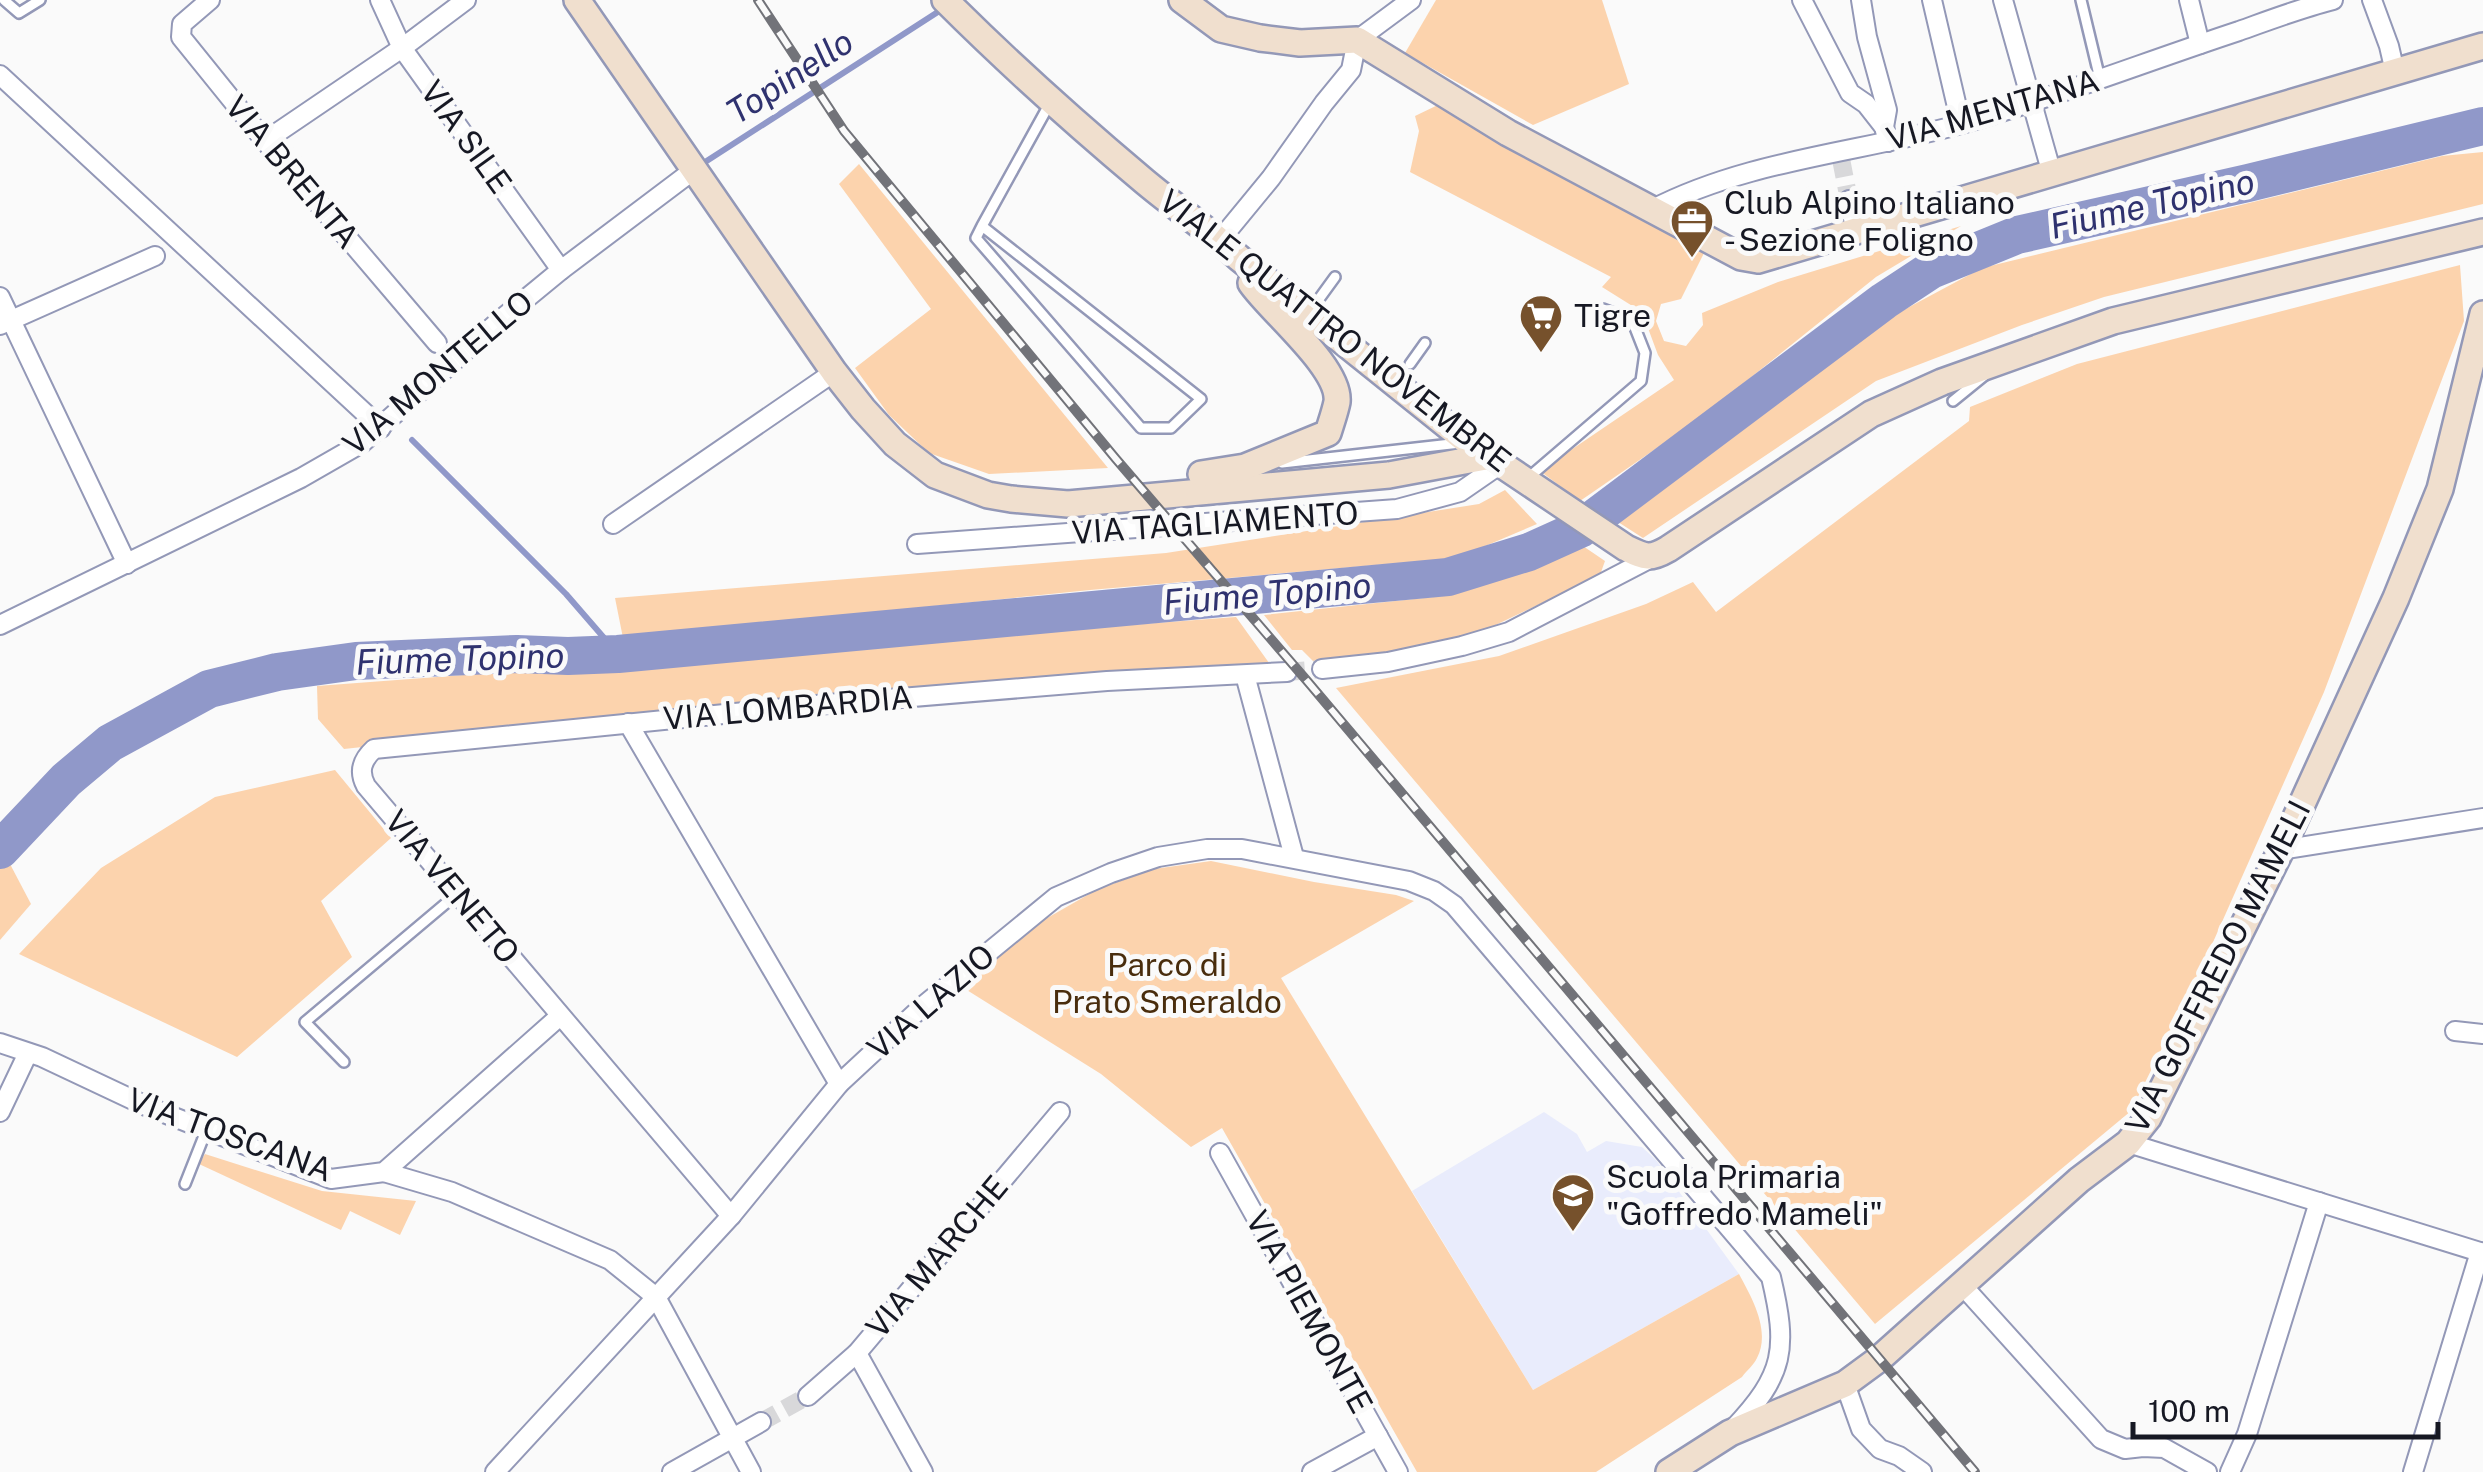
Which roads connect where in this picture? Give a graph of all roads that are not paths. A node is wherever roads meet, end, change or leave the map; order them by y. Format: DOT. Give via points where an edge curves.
graph roads {
  1 [pos="4,0"];
  2 [pos="40,0"];
  3 [pos="210,0"];
  4 [pos="380,0"];
  5 [pos="466,0"];
  6 [pos="577,0"];
  7 [pos="1182,0"];
  8 [pos="1412,0"];
  9 [pos="1802,0"];
  10 [pos="1860,0"];
  11 [pos="1932,0"];
  12 [pos="2003,0"];
  13 [pos="2081,0"];
  14 [pos="2188,0"];
  15 [pos="2333,0"];
  16 [pos="2372,0"];
  17 [pos="954,9"];
  18 [pos="1358,40"];
  19 [pos="2200,44"];
  20 [pos="2483,46"];
  21 [pos="402,48"];
  22 [pos="2395,72"];
  23 [pos="0,75"];
  24 [pos="2100,80"];
  25 [pos="1051,100"];
  26 [pos="2031,102"];
  27 [pos="1960,124"];
  28 [pos="1886,135"];
  29 [pos="266,141"];
  30 [pos="694,169"];
  31 [pos="2052,174"];
  32 [pos="1849,200"];
  33 [pos="1651,210"];
  34 [pos="982,226"];
  35 [pos="1856,232"];
  36 [pos="2483,232"];
  37 [pos="1220,240"];
  38 [pos="155,256"];
  39 [pos="1239,258"];
  40 [pos="561,270"];
  41 [pos="1335,277"];
  42 [pos="0,297"];
  43 [pos="1319,299"];
  44 [pos="1603,309"];
  45 [pos="2483,314"];
  46 [pos="5,322"];
  47 [pos="1424,343"];
  48 [pos="437,344"];
  49 [pos="1996,361"];
  50 [pos="1410,364"];
  51 [pos="834,372"];
  52 [pos="1954,402"];
  53 [pos="381,428"];
  54 [pos="1468,442"];
  55 [pos="1497,460"];
  56 [pos="1245,467"];
  57 [pos="1526,480"];
  58 [pos="1039,502"];
  59 [pos="613,524"];
  60 [pos="918,544"];
  61 [pos="1653,557"];
  62 [pos="127,564"];
  63 [pos="0,625"];
  64 [pos="1322,668"];
  65 [pos="1287,672"];
  66 [pos="1245,675"];
  67 [pos="628,723"];
  68 [pos="2483,818"];
  69 [pos="2281,850"];
  70 [pos="1294,858"];
  71 [pos="458,894"];
  72 [pos="560,1016"];
  73 [pos="2455,1032"];
  74 [pos="2483,1034"];
  75 [pos="0,1042"];
  76 [pos="28,1052"];
  77 [pos="344,1062"];
  78 [pos="839,1084"];
  79 [pos="0,1112"];
  80 [pos="1060,1112"];
  81 [pos="206,1130"];
  82 [pos="2128,1143"];
  83 [pos="1220,1152"];
  84 [pos="384,1172"];
  85 [pos="184,1184"];
  86 [pos="2319,1202"];
  87 [pos="730,1216"];
  88 [pos="2481,1252"];
  89 [pos="1962,1285"];
  90 [pos="656,1297"];
  91 [pos="857,1353"];
  92 [pos="1845,1384"];
  93 [pos="808,1396"];
  94 [pos="761,1422"];
  95 [pos="1730,1432"];
  96 [pos="1378,1436"];
  97 [pos="732,1438"];
  98 [pos="1682,1469"];
  99 [pos="499,1471"];
  100 [pos="672,1472"];
  101 [pos="751,1472"];
  102 [pos="923,1472"];
  103 [pos="1312,1472"];
  104 [pos="1398,1472"];
  105 [pos="1922,1472"];
  106 [pos="2207,1472"];
  107 [pos="2230,1472"];
  108 [pos="2413,1472"];
  1 -- 2 [label="lane" via="19,13"];
  3 -- 29 [label="street, VIA BRENTA" via="182,24 181,37"];
  4 -- 21 [label="street, VIA SILE"];
  5 -- 21 [label="street"];
  6 -- 30 [label="main road, VIA TAGLIAMENTO"];
  7 -- 18 [label="main road" via="1221,29 1260,38"];
  8 -- 18 [label="street"];
  9 -- 28 [label="street" via="1850,93"];
  10 -- 28 [label="street" via="1887,110"];
  11 -- 27 [label="street"];
  12 -- 26 [label="street"];
  13 -- 24 [label="lane"];
  14 -- 19 [label="street"];
  15 -- 19 [label="street, VIA MENTANA"];
  16 -- 22 [label="street"];
  17 -- 25 [label="main road, VIALE QUATTRO NOVEMBRE"];
  18 -- 33 [label="main road" via="1508,133"];
  18 -- 37 [label="street" via="1351,70"];
  19 -- 24 [label="street, VIA MENTANA"];
  20 -- 22 [label="main road"];
  21 -- 29 [label="street"];
  21 -- 40 [label="street, VIA SILE"];
  22 -- 31 [label="main road"];
  23 -- 53 [label="street"];
  24 -- 26 [label="street, VIA MENTANA"];
  25 -- 34 [label="lane"];
  25 -- 37 [label="main road, VIALE QUATTRO NOVEMBRE"];
  26 -- 27 [label="street, VIA MENTANA"];
  26 -- 31 [label="street"];
  27 -- 28 [label="street, VIA MENTANA"];
  28 -- 33 [label="street, VIA MENTANA" via="1840,155 1738,175"];
  29 -- 48 [label="street, VIA BRENTA"];
  30 -- 40 [label="street, VIA MONTELLO"];
  30 -- 51 [label="main road, VIA TAGLIAMENTO"];
  31 -- 35 [label="main road"];
  32 -- 35 [label="street"];
  33 -- 35 [label="main road" via="1758,260"];
  34 -- 34 [label="lane" via="976,238 1141,428 1171,428 1200,399"];
  36 -- 49 [label="main road" via="2113,321"];
  37 -- 39 [label="main road, VIALE QUATTRO NOVEMBRE"];
  38 -- 46 [label="street"];
  39 -- 54 [label="main road, VIALE QUATTRO NOVEMBRE"];
  39 -- 56 [label="main road, VIA TAGLIAMENTO" via="1253,287 1326,371 1338,398 1328,433"];
  40 -- 53 [label="street, VIA MONTELLO"];
  41 -- 43 [label="lane"];
  42 -- 46 [label="street"];
  44 -- 57 [label="lane" via="1632,320 1645,353 1641,381"];
  45 -- 69 [label="main road, VIA GOFFREDO MAMELI" via="2440,489"];
  46 -- 62 [label="street"];
  47 -- 50 [label="lane"];
  49 -- 52 [label="lane"];
  49 -- 61 [label="main road" via="1871,414"];
  51 -- 58 [label="main road, VIA TAGLIAMENTO" via="894,444 935,474 988,494"];
  51 -- 59 [label="street"];
  53 -- 62 [label="street, VIA MONTELLO" via="301,478"];
  54 -- 55 [label="main road, VIALE QUATTRO NOVEMBRE"];
  54 -- 56 [label="lane"];
  55 -- 57 [label="main road, VIALE QUATTRO NOVEMBRE"];
  55 -- 58 [label="main road, VIA TAGLIAMENTO" via="1389,475"];
  55 -- 60 [label="street, VIA TAGLIAMENTO" via="1460,492 1397,508"];
  56 -- 58 [label="main road, VIA TAGLIAMENTO"];
  57 -- 61 [label="main road, VIALE QUATTRO NOVEMBRE" via="1626,548"];
  61 -- 64 [label="street" via="1509,632 1388,662"];
  62 -- 63 [label="street, VIA MONTELLO"];
  65 -- 66 [label="street"];
  66 -- 67 [label="street, VIA LOMBARDIA" via="1107,680"];
  66 -- 70 [label="street"];
  67 -- 71 [label="street, VIA VENETO" via="374,749 366,756 366,786"];
  67 -- 78 [label="street, VIA LOMBARDIA"];
  68 -- 69 [label="street"];
  69 -- 82 [label="main road, VIA GOFFREDO MAMELI" via="2148,1118"];
  70 -- 78 [label="street, VIA LAZIO" via="1207,848 1158,857 1056,898 922,1006"];
  70 -- 95 [label="street, VIA LAZIO" via="1409,881 1454,905 1771,1277 1782,1341 1776,1370"];
  71 -- 72 [label="street, VIA VENETO"];
  71 -- 77 [label="lane" via="305,1022"];
  72 -- 84 [label="street"];
  72 -- 87 [label="street, VIA VENETO"];
  73 -- 74 [label="street"];
  75 -- 76 [label="street, VIA TOSCANA"];
  76 -- 79 [label="street"];
  76 -- 81 [label="street, VIA TOSCANA"];
  78 -- 87 [label="street, VIA LAZIO"];
  80 -- 91 [label="street, VIA MARCHE"];
  81 -- 84 [label="street, VIA TOSCANA" via="331,1180"];
  81 -- 85 [label="lane"];
  82 -- 86 [label="street"];
  82 -- 89 [label="main road, VIA GOFFREDO MAMELI"];
  83 -- 96 [label="street, VIA PIEMONTE"];
  84 -- 90 [label="street" via="452,1192 610,1260"];
  86 -- 88 [label="street"];
  86 -- 107 [label="street"];
  87 -- 90 [label="street, VIA LAZIO"];
  88 -- 108 [label="street"];
  89 -- 92 [label="main road, VIA GOFFREDO MAMELI"];
  89 -- 106 [label="street" via="2102,1438 2125,1449 2164,1448"];
  90 -- 97 [label="street"];
  90 -- 99 [label="street, VIA LAZIO"];
  91 -- 93 [label="street, VIA MARCHE"];
  91 -- 102 [label="street"];
  92 -- 95 [label="main road, VIA GOFFREDO MAMELI"];
  92 -- 105 [label="street" via="1862,1428 1880,1449"];
  94 -- 97 [label="street"];
  95 -- 98 [label="main road, VIA GOFFREDO MAMELI"];
  96 -- 103 [label="street"];
  96 -- 104 [label="street, VIA PIEMONTE"];
  97 -- 100 [label="street"];
  97 -- 101 [label="street"];
}
